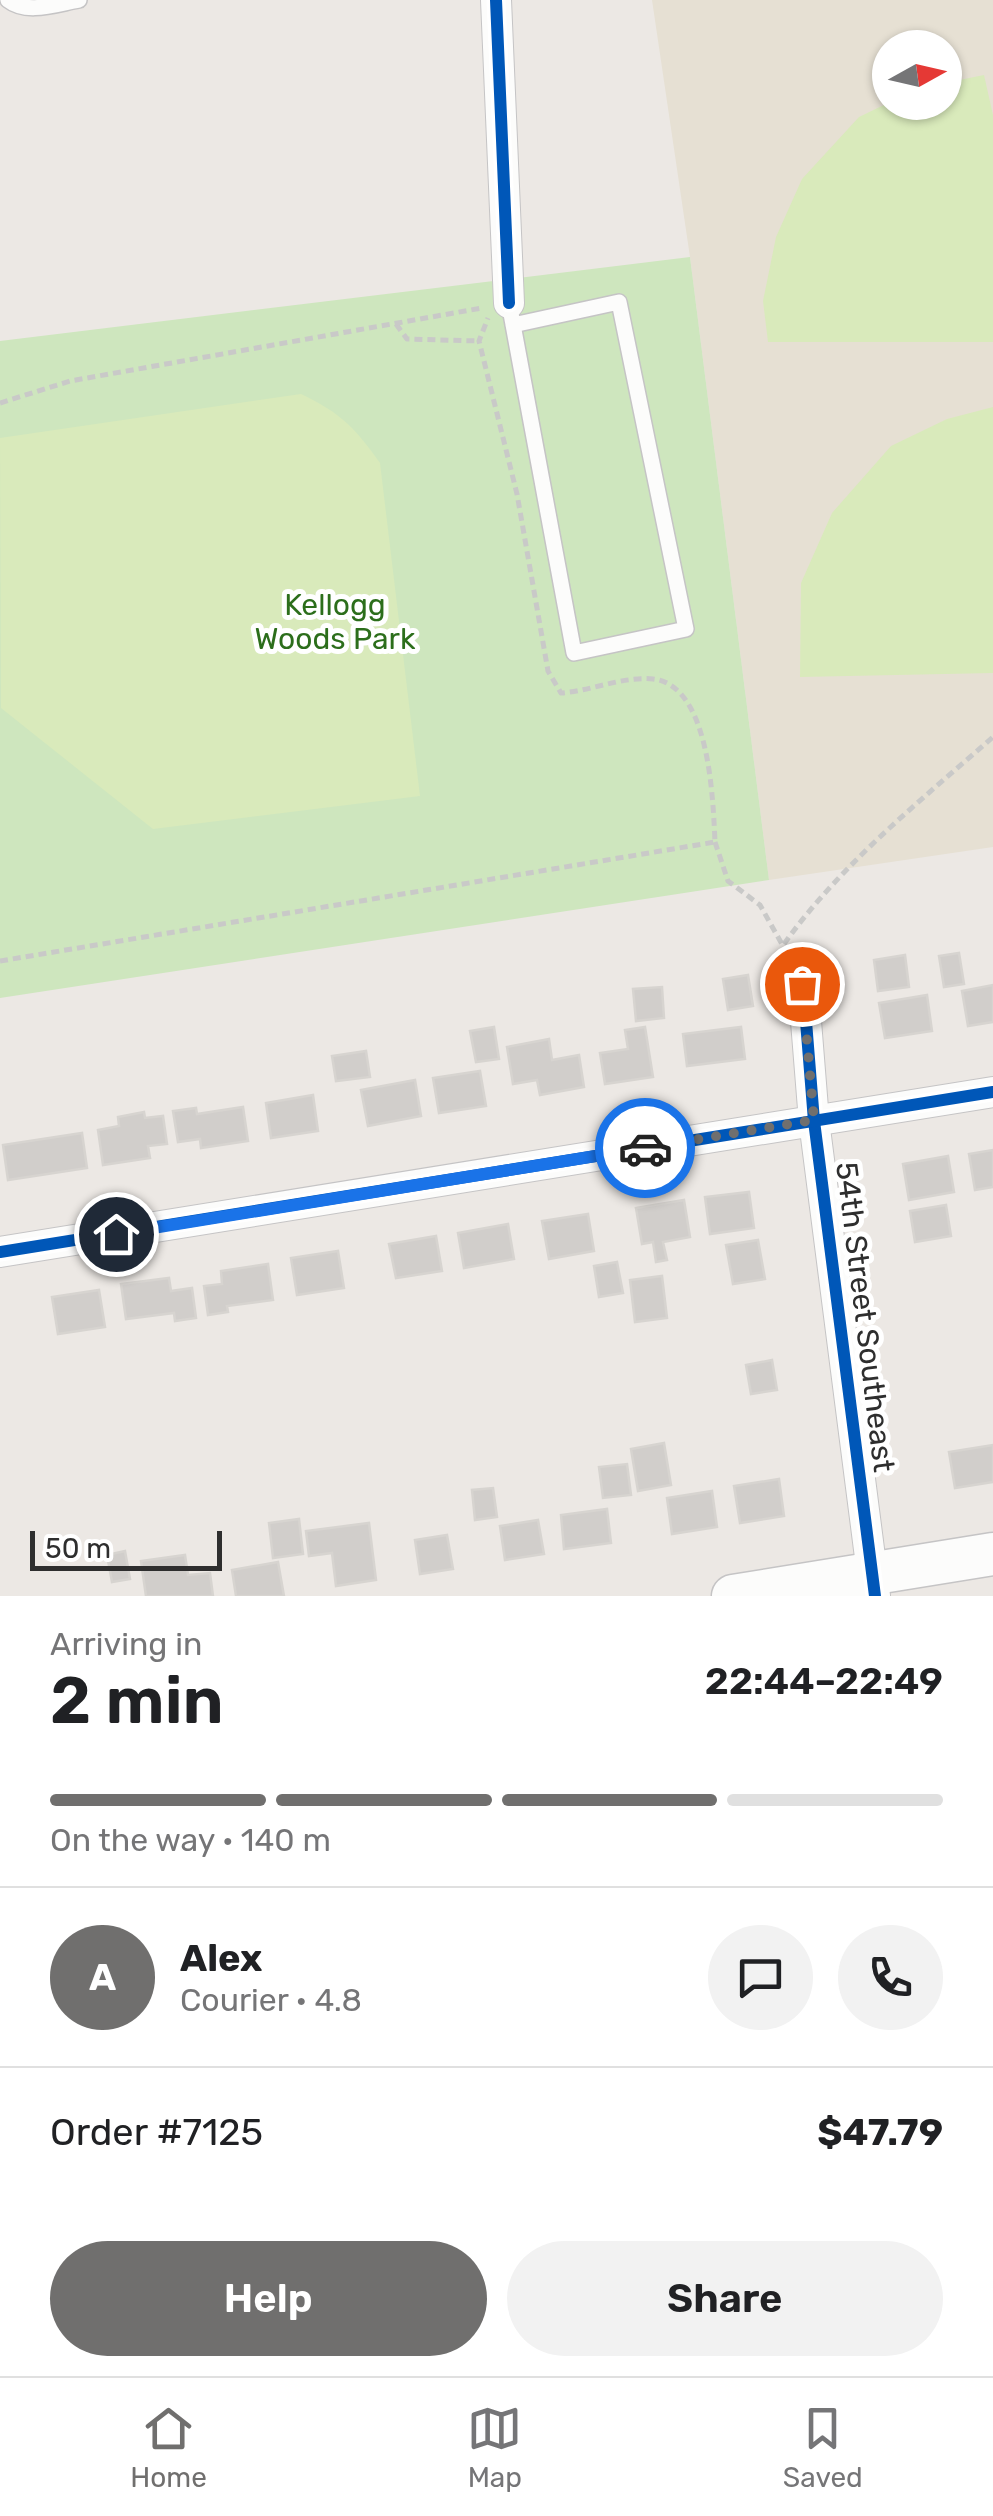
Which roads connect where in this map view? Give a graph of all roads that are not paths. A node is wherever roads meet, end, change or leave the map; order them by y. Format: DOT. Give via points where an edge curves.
graph roads {
  1 [pos="8,0"];
  2 [pos="79,0"];
  3 [pos="496,0"];
  4 [pos="511,314"];
  5 [pos="802,984"];
  6 [pos="993,1092"];
  7 [pos="814,1120"];
  8 [pos="0,1252"];
  9 [pos="993,1554"];
  10 [pos="874,1584"];
  11 [pos="733,1596"];
  1 -- 2 [label="lane" via="32,8"];
  3 -- 4 [label="street"];
  4 -- 4 [label="lane" via="574,653 686,629 619,302"];
  5 -- 7 [label="street, 54th Street Southeast"];
  6 -- 7 [label="street"];
  7 -- 8 [label="street"];
  7 -- 10 [label="street, 54th Street Southeast"];
  9 -- 10 [label="street"];
  10 -- 11 [label="street"];
}
